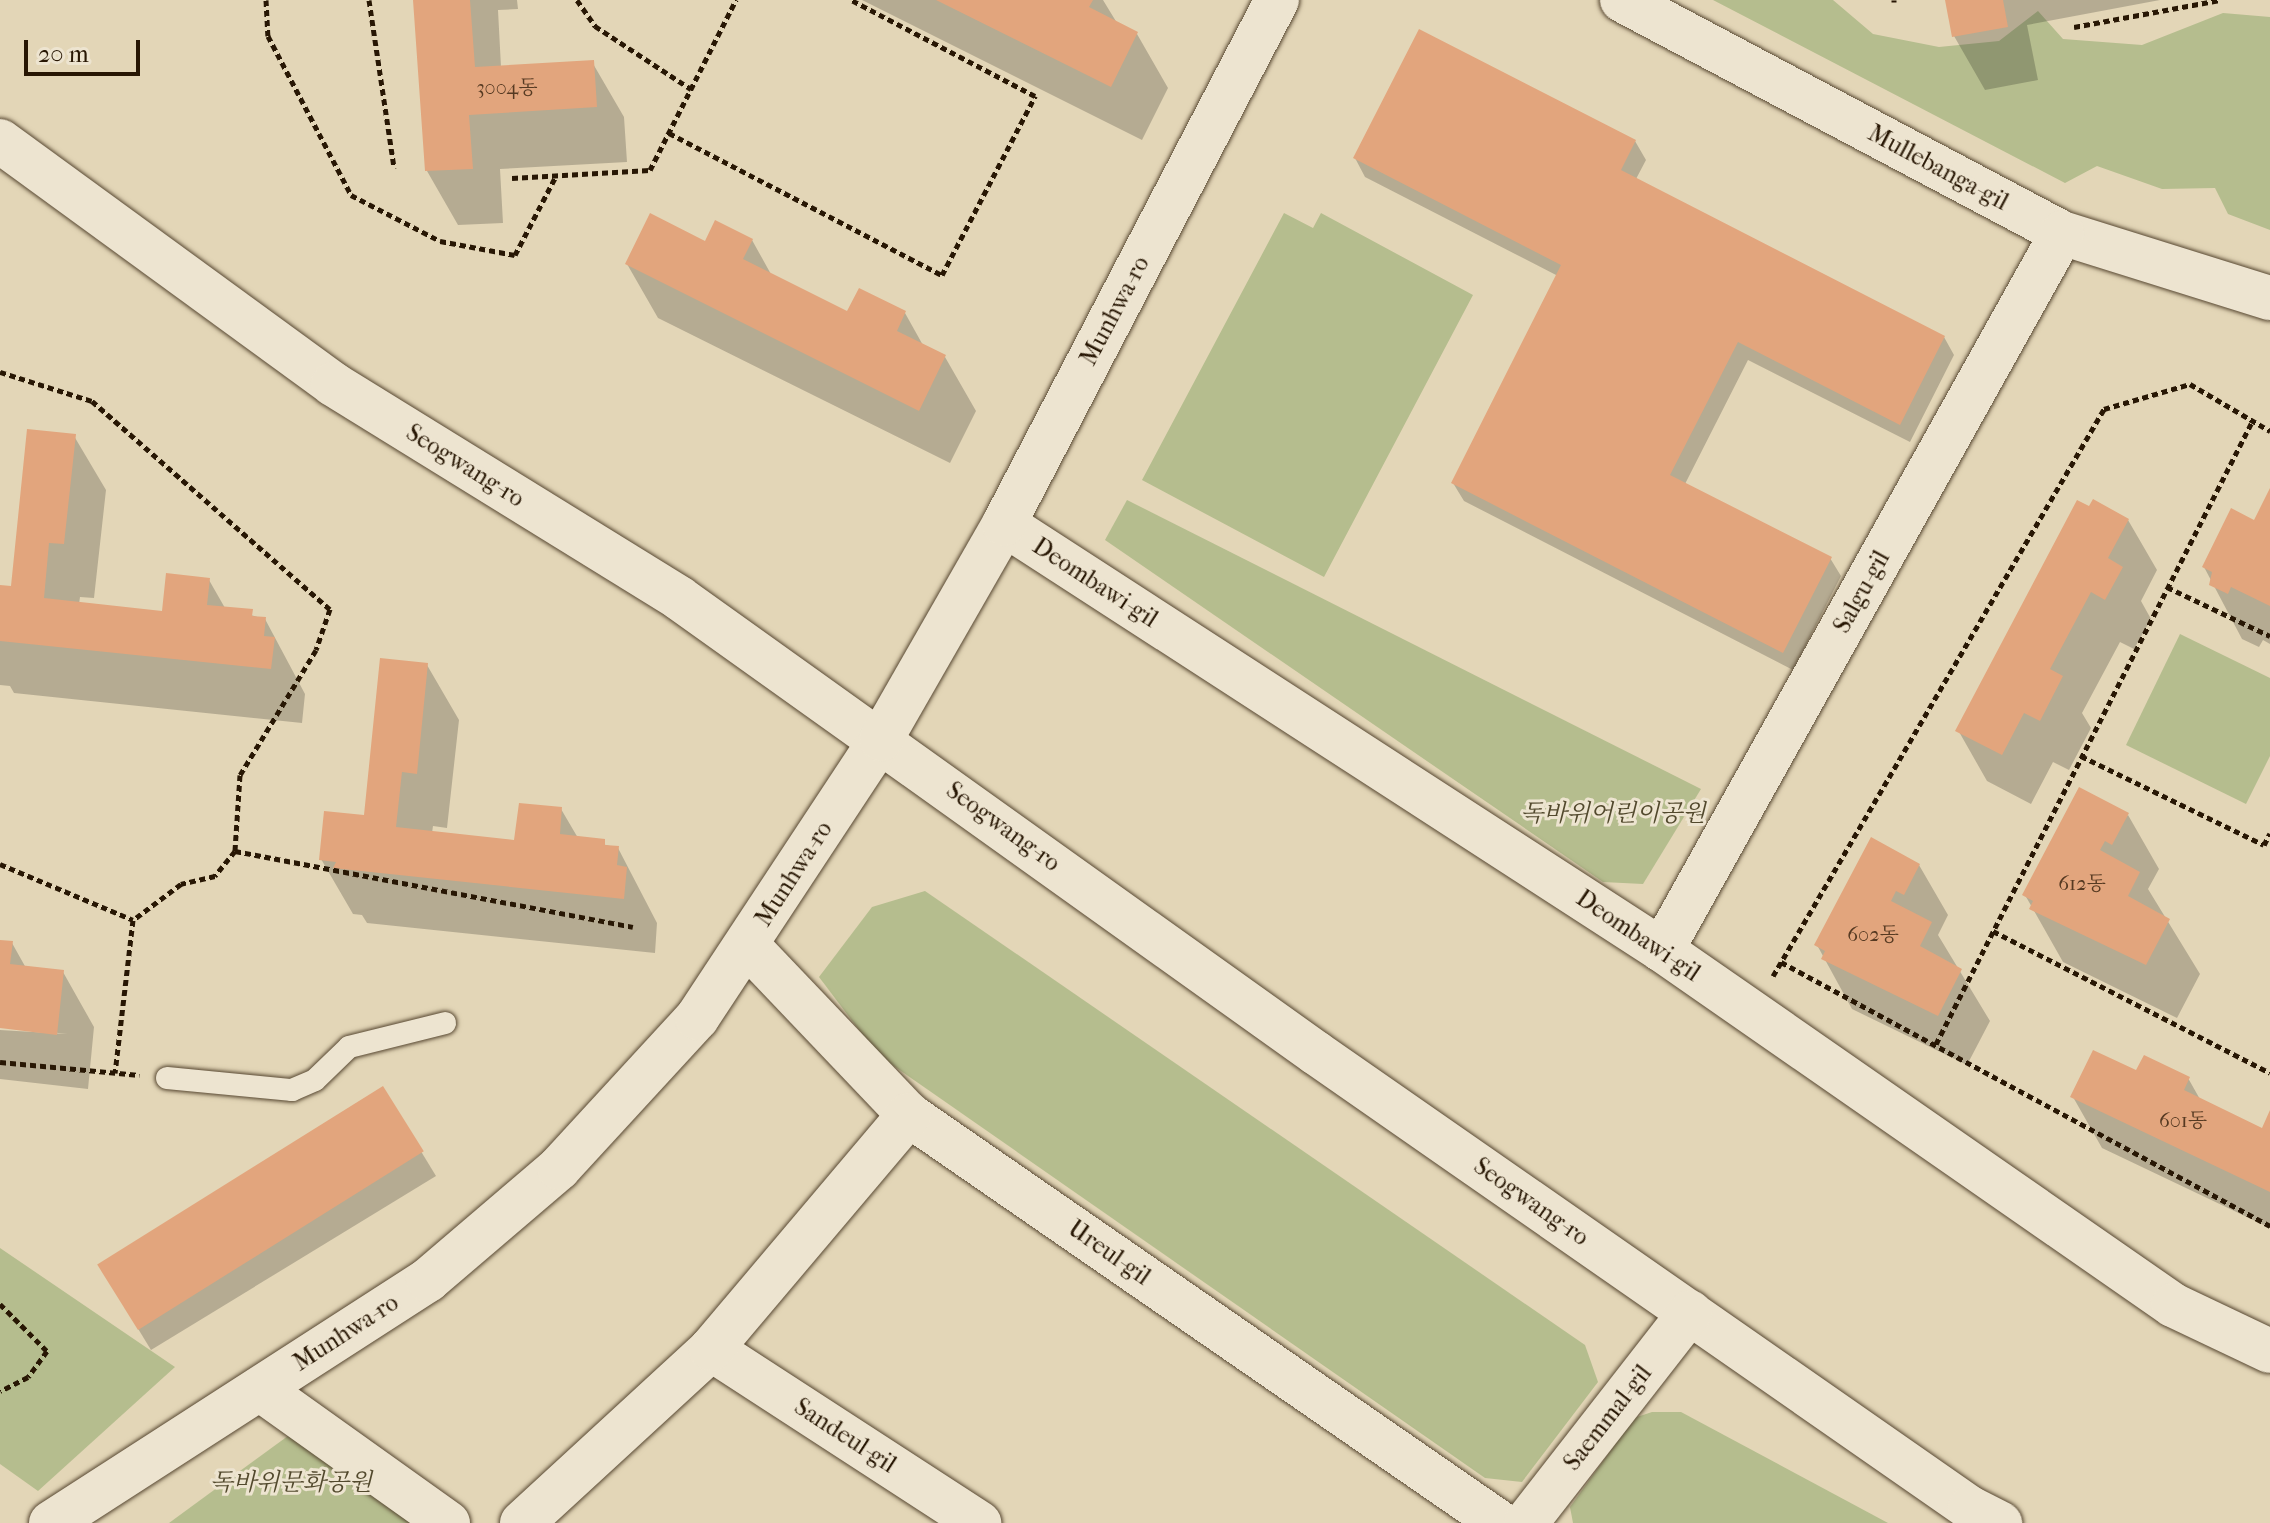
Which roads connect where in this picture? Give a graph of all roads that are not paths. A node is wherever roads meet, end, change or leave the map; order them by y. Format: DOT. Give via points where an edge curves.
graph roads {
  1 [pos="1622,0"];
  2 [pos="1275,1"];
  3 [pos="0,141"];
  4 [pos="2062,233"];
  5 [pos="2270,298"];
  6 [pos="1004,524"];
  7 [pos="881,739"];
  8 [pos="748,946"];
  9 [pos="1662,950"];
  10 [pos="445,1023"];
  11 [pos="167,1078"];
  12 [pos="909,1115"];
  13 [pos="1690,1312"];
  14 [pos="711,1349"];
  15 [pos="2270,1351"];
  16 [pos="260,1389"];
  17 [pos="51,1523"];
  18 [pos="448,1523"];
  19 [pos="522,1523"];
  20 [pos="979,1523"];
  21 [pos="1500,1523"];
  22 [pos="1526,1523"];
  23 [pos="2000,1523"];
  1 -- 4 [label="street, Mullebanga-gil"];
  2 -- 6 [label="street, Munhwa-ro"];
  3 -- 7 [label="street, Seogwang-ro" via="333,384 679,598"];
  4 -- 5 [label="street, Mullebanga-gil"];
  4 -- 9 [label="street, Salgu-gil"];
  6 -- 7 [label="street, Munhwa-ro"];
  6 -- 9 [label="street, Deombawi-gil"];
  7 -- 8 [label="street, Munhwa-ro"];
  7 -- 13 [label="street, Seogwang-ro" via="1316,1053"];
  8 -- 12 [label="street, Ureul-gil"];
  8 -- 16 [label="street, Munhwa-ro" via="697,1018 559,1168 428,1280"];
  9 -- 15 [label="street, Deombawi-gil" via="2173,1305"];
  10 -- 11 [label="lane" via="349,1047 315,1080 292,1090"];
  12 -- 14 [label="street"];
  12 -- 21 [label="street, Ureul-gil"];
  13 -- 22 [label="street, Saemmal-gil"];
  13 -- 23 [label="street, Seogwang-ro"];
  14 -- 19 [label="street"];
  14 -- 20 [label="street, Sandeul-gil"];
  16 -- 17 [label="street, Munhwa-ro"];
  16 -- 18 [label="street"];
}
